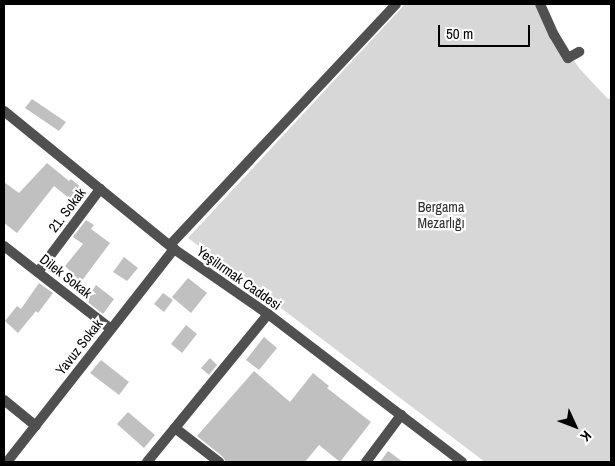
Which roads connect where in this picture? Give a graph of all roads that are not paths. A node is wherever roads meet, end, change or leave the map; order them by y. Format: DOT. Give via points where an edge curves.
graph roads {
  1 [pos="396,4"];
  2 [pos="540,4"];
  3 [pos="579,52"];
  4 [pos="4,112"];
  5 [pos="100,189"];
  6 [pos="4,246"];
  7 [pos="172,247"];
  8 [pos="38,272"];
  9 [pos="268,314"];
  10 [pos="110,329"];
  11 [pos="4,400"];
  12 [pos="400,415"];
  13 [pos="36,426"];
  14 [pos="175,428"];
  15 [pos="7,462"];
  16 [pos="147,462"];
  17 [pos="219,462"];
  18 [pos="366,462"];
  19 [pos="462,462"];
  1 -- 7 [label="street, Yavuz Sokak"];
  2 -- 3 [label="street" via="568,58"];
  4 -- 5 [label="street, Yeşilırmak Caddesi"];
  5 -- 7 [label="street, Yeşilırmak Caddesi"];
  5 -- 8 [label="street, 21. Sokak"];
  6 -- 8 [label="street, Dilek Sokak"];
  7 -- 9 [label="street, Yeşilırmak Caddesi"];
  7 -- 10 [label="street, Yavuz Sokak"];
  8 -- 10 [label="street, Dilek Sokak"];
  9 -- 12 [label="street, Yeşilırmak Caddesi"];
  9 -- 14 [label="street"];
  10 -- 13 [label="street, Yavuz Sokak"];
  11 -- 13 [label="street"];
  12 -- 18 [label="street"];
  12 -- 19 [label="street, Yeşilırmak Caddesi"];
  13 -- 15 [label="street, Yavuz Sokak"];
  14 -- 16 [label="street"];
  14 -- 17 [label="street"];
}
